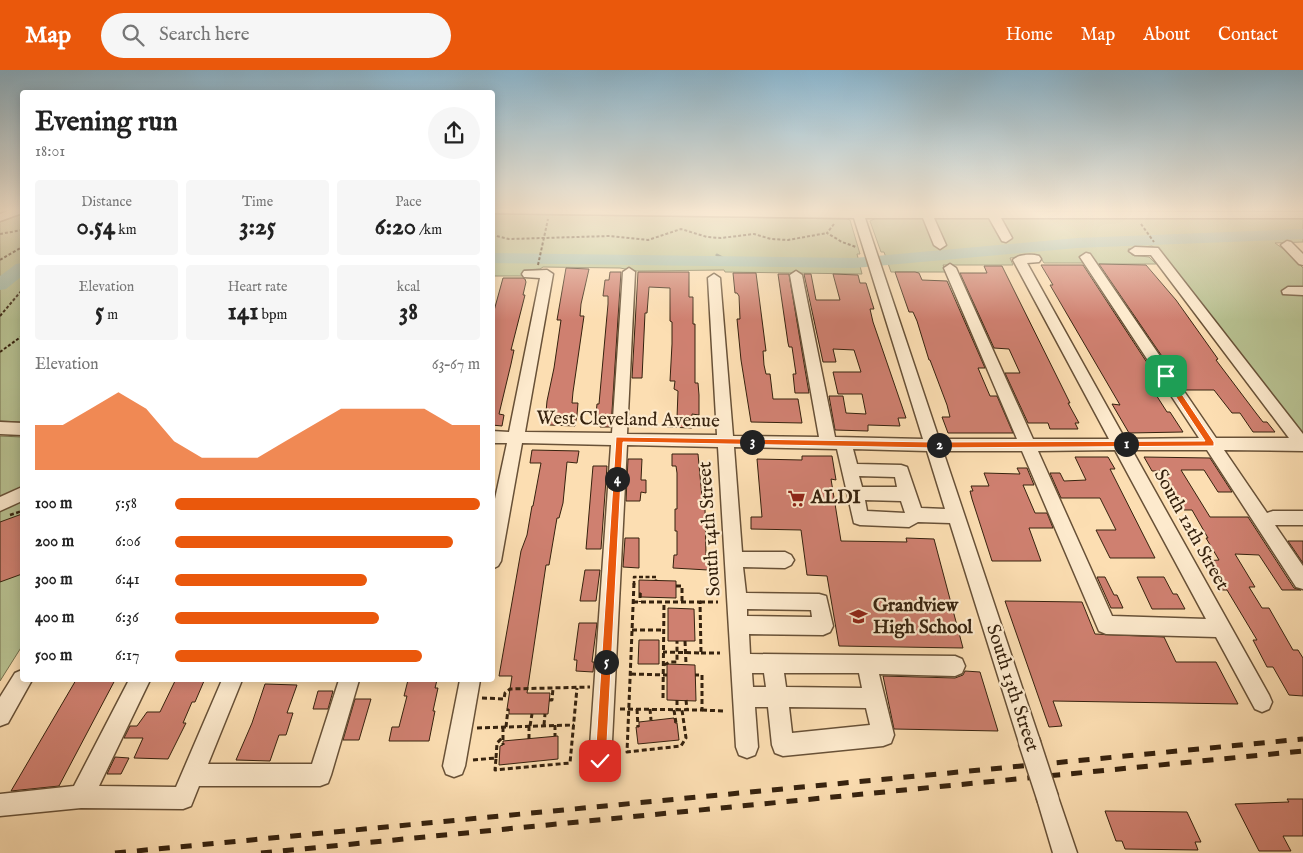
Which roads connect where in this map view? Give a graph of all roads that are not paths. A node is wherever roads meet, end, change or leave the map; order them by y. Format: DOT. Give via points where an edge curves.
graph roads {
  1 [pos="869,247"];
  2 [pos="1289,247"];
  3 [pos="1135,251"];
  4 [pos="871,253"];
  5 [pos="1086,257"];
  6 [pos="1027,260"];
  7 [pos="1303,261"];
  8 [pos="950,268"];
  9 [pos="538,272"];
  10 [pos="629,272"];
  11 [pos="796,275"];
  12 [pos="714,278"];
  13 [pos="1288,291"];
  14 [pos="1303,292"];
  15 [pos="0,428"];
  16 [pos="20,428"];
  17 [pos="495,437"];
  18 [pos="516,438"];
  19 [pos="619,439"];
  20 [pos="725,441"];
  21 [pos="836,443"];
  22 [pos="1120,444"];
  23 [pos="1212,444"];
  24 [pos="1303,444"];
  25 [pos="934,445"];
  26 [pos="1027,445"];
  27 [pos="850,470"];
  28 [pos="855,493"];
  29 [pos="907,494"];
  30 [pos="20,496"];
  31 [pos="4,510"];
  32 [pos="914,516"];
  33 [pos="956,516"];
  34 [pos="1273,518"];
  35 [pos="1303,518"];
  36 [pos="495,546"];
  37 [pos="733,559"];
  38 [pos="785,560"];
  39 [pos="1303,581"];
  40 [pos="727,601"];
  41 [pos="738,625"];
  42 [pos="1221,628"];
  43 [pos="741,663"];
  44 [pos="773,663"];
  45 [pos="867,664"];
  46 [pos="955,666"];
  47 [pos="21,682"];
  48 [pos="139,682"];
  49 [pos="231,682"];
  50 [pos="348,682"];
  51 [pos="470,682"];
  52 [pos="743,697"];
  53 [pos="777,697"];
  54 [pos="875,698"];
  55 [pos="1262,702"];
  56 [pos="0,716"];
  57 [pos="747,748"];
  58 [pos="600,761"];
  59 [pos="462,763"];
  60 [pos="192,775"];
  61 [pos="80,797"];
  62 [pos="183,798"];
  63 [pos="0,805"];
  64 [pos="1065,853"];
  1 -- 4 [label="street, South 13th Street"];
  2 -- 7 [label="street"];
  3 -- 24 [label="street" via="1156,249"];
  4 -- 25 [label="street, South 13th Street"];
  5 -- 23 [label="street"];
  6 -- 22 [label="street, South 12th Street"];
  8 -- 26 [label="street"];
  9 -- 18 [label="street"];
  10 -- 19 [label="street"];
  11 -- 21 [label="street"];
  12 -- 20 [label="street, South 14th Street"];
  13 -- 14 [label="street"];
  15 -- 16 [label="street"];
  17 -- 18 [label="street, West Cleveland Avenue"];
  18 -- 19 [label="street, West Cleveland Avenue"];
  18 -- 36 [label="street"];
  19 -- 20 [label="street, West Cleveland Avenue"];
  19 -- 58 [label="street"];
  20 -- 21 [label="street, West Cleveland Avenue"];
  20 -- 37 [label="street, South 14th Street"];
  21 -- 25 [label="street, West Cleveland Avenue"];
  21 -- 27 [label="street"];
  22 -- 23 [label="street, West Cleveland Avenue"];
  22 -- 26 [label="street, West Cleveland Avenue"];
  22 -- 42 [label="street, South 12th Street"];
  23 -- 24 [label="street, West Cleveland Avenue"];
  23 -- 39 [label="street"];
  25 -- 26 [label="street, West Cleveland Avenue"];
  25 -- 33 [label="street, South 13th Street"];
  26 -- 42 [label="street" via="1106,625"];
  27 -- 28 [label="street"];
  27 -- 29 [label="street" via="901,471"];
  28 -- 29 [label="street"];
  28 -- 32 [label="street" via="860,518 909,520"];
  29 -- 32 [label="street"];
  30 -- 31 [label="street"];
  32 -- 33 [label="street"];
  33 -- 64 [label="street, South 13th Street, bridge"];
  34 -- 35 [label="street"];
  37 -- 38 [label="street"];
  37 -- 40 [label="street, South 14th Street"];
  40 -- 41 [label="street, South 14th Street"];
  40 -- 41 [label="street" via="819,602 823,626"];
  41 -- 43 [label="street, South 14th Street"];
  42 -- 55 [label="street, South 12th Street"];
  43 -- 44 [label="street"];
  43 -- 52 [label="street, South 14th Street"];
  44 -- 45 [label="street"];
  44 -- 53 [label="street"];
  45 -- 46 [label="street"];
  45 -- 54 [label="street"];
  47 -- 56 [label="street"];
  48 -- 61 [label="street"];
  49 -- 60 [label="street"];
  50 -- 60 [label="street" via="320,776"];
  51 -- 59 [label="street"];
  52 -- 53 [label="street"];
  52 -- 57 [label="street, South 14th Street"];
  53 -- 54 [label="street"];
  53 -- 54 [label="street" via="783,745 883,735"];
  60 -- 62 [label="street"];
  61 -- 62 [label="street"];
  61 -- 63 [label="street"];
}
